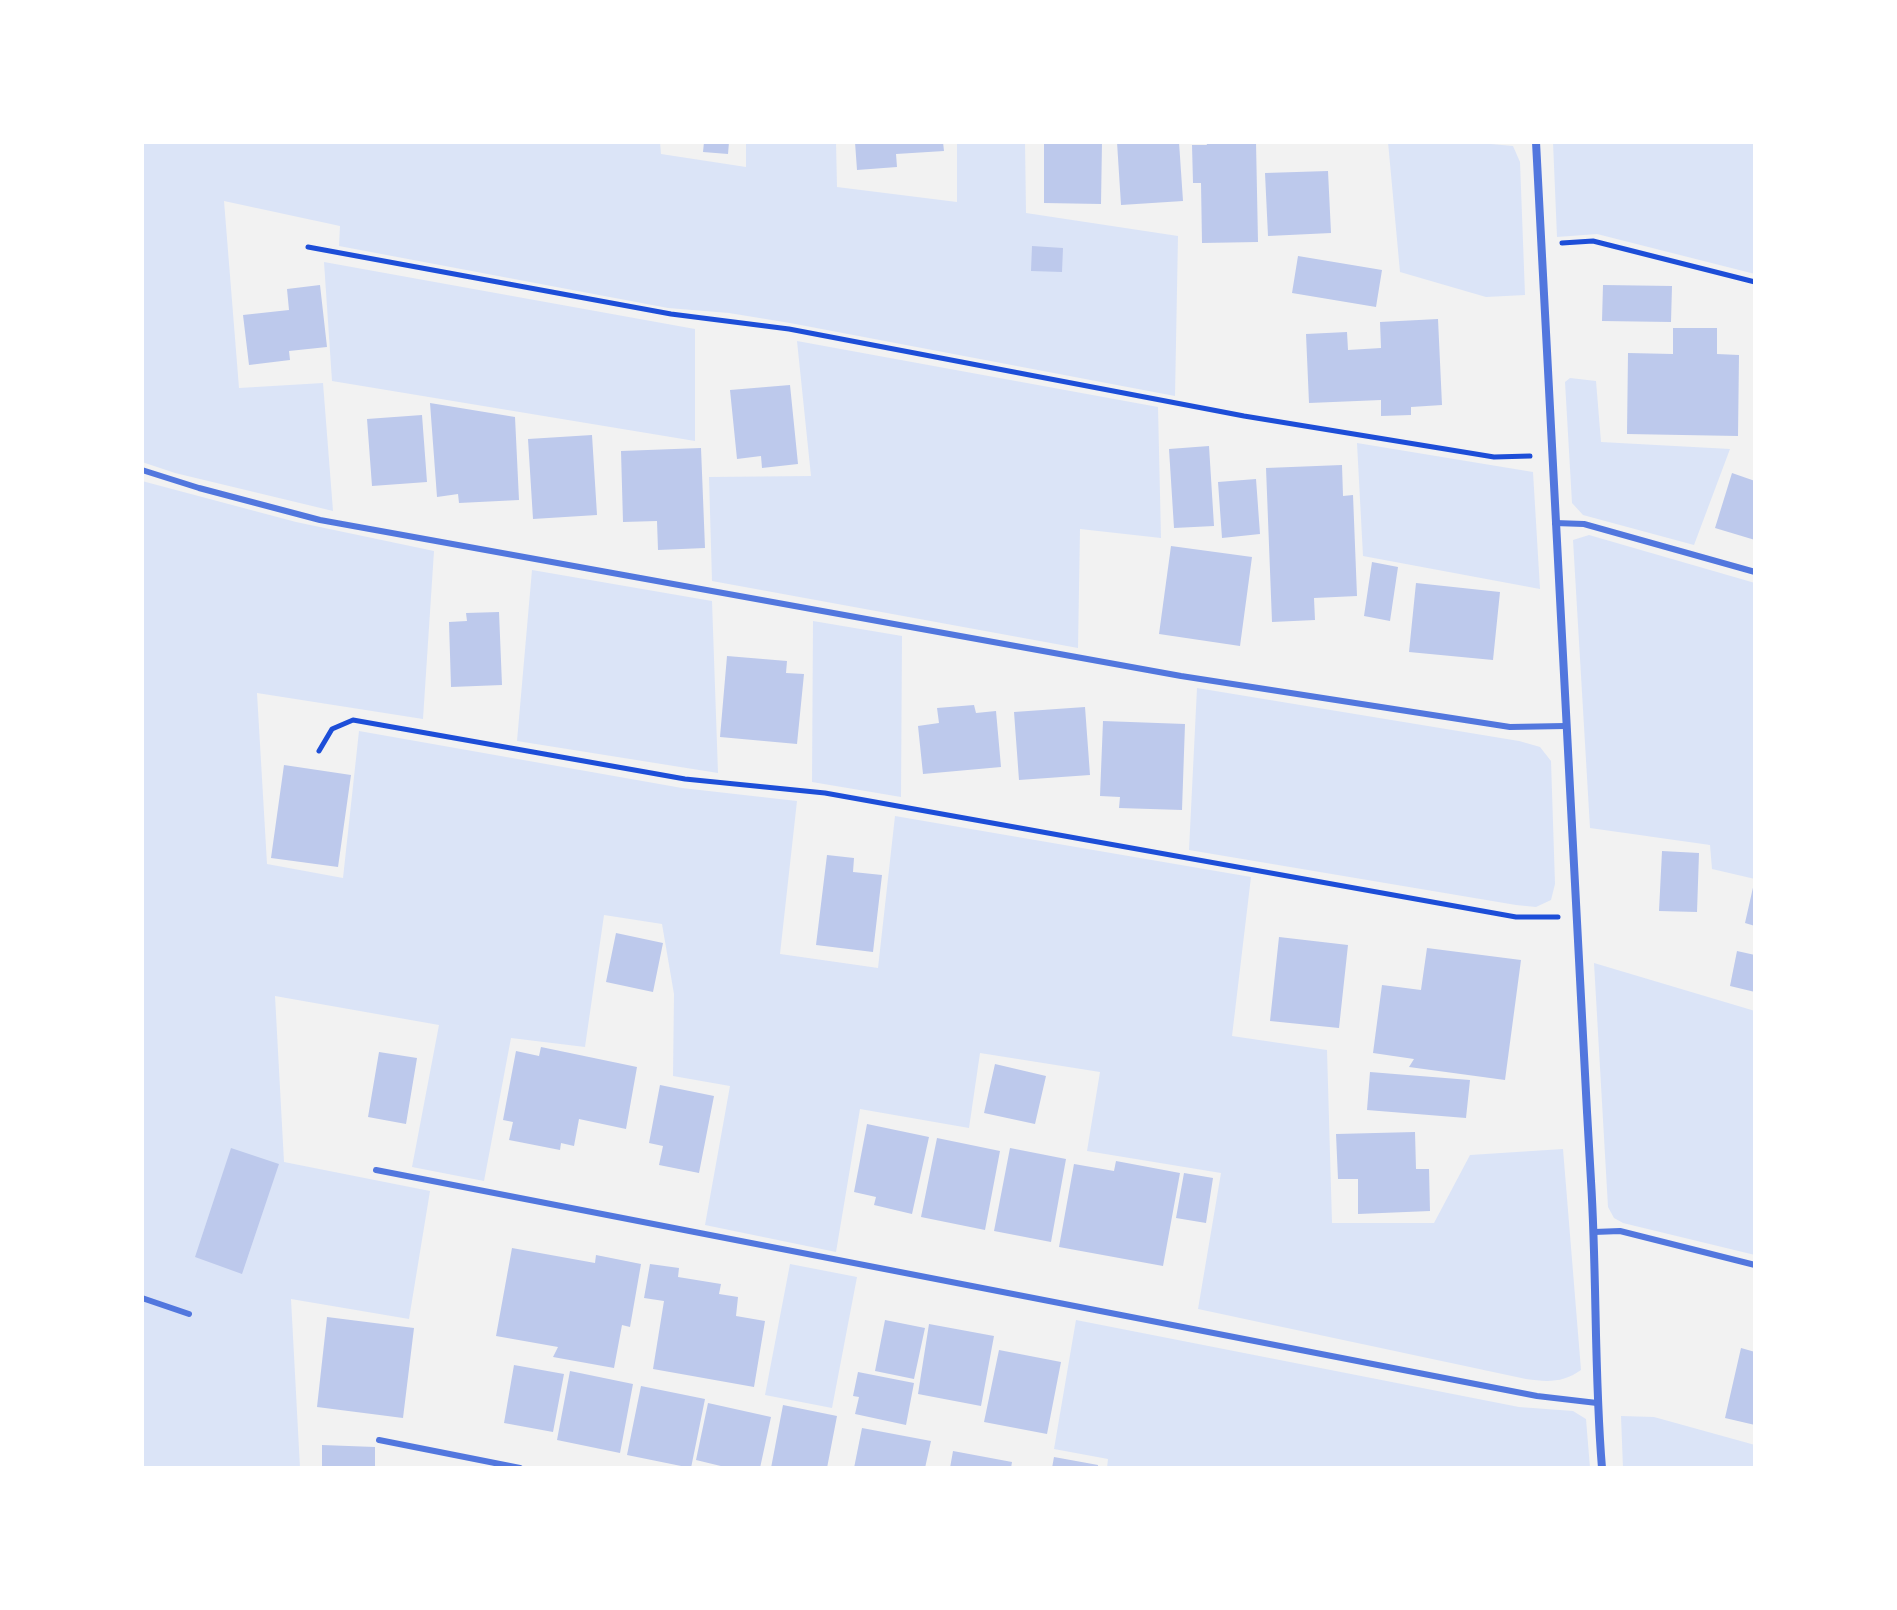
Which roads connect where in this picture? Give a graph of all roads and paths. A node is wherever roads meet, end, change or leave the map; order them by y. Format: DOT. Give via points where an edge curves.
graph roads {
  1 [pos="1536,142"];
  2 [pos="1541,245"];
  3 [pos="308,247"];
  4 [pos="1755,282"];
  5 [pos="1551,455"];
  6 [pos="142,470"];
  7 [pos="1555,523"];
  8 [pos="1755,572"];
  9 [pos="1565,726"];
  10 [pos="319,751"];
  11 [pos="1576,917"];
  12 [pos="376,1170"];
  13 [pos="1594,1232"];
  14 [pos="1755,1265"];
  15 [pos="142,1298"];
  16 [pos="189,1314"];
  17 [pos="1597,1403"];
  18 [pos="379,1440"];
  19 [pos="520,1468"];
  20 [pos="1602,1468"];
  1 -- 2 [label="street"];
  2 -- 4 [label="path" via="1593,241"];
  2 -- 5 [label="street"];
  3 -- 5 [label="path" via="671,314 789,329 1244,416 1494,457"];
  5 -- 7 [label="street"];
  6 -- 9 [label="lane" via="320,520 1118,664 1510,727"];
  7 -- 8 [label="lane" via="1584,524"];
  7 -- 9 [label="street"];
  9 -- 11 [label="street"];
  10 -- 11 [label="path" via="332,729 353,720 685,779 825,793 1516,917"];
  11 -- 13 [label="street"];
  12 -- 17 [label="lane" via="1537,1396"];
  13 -- 14 [label="lane" via="1620,1231"];
  13 -- 17 [label="street"];
  15 -- 16 [label="lane"];
  17 -- 20 [label="street"];
  18 -- 19 [label="lane"];
}
